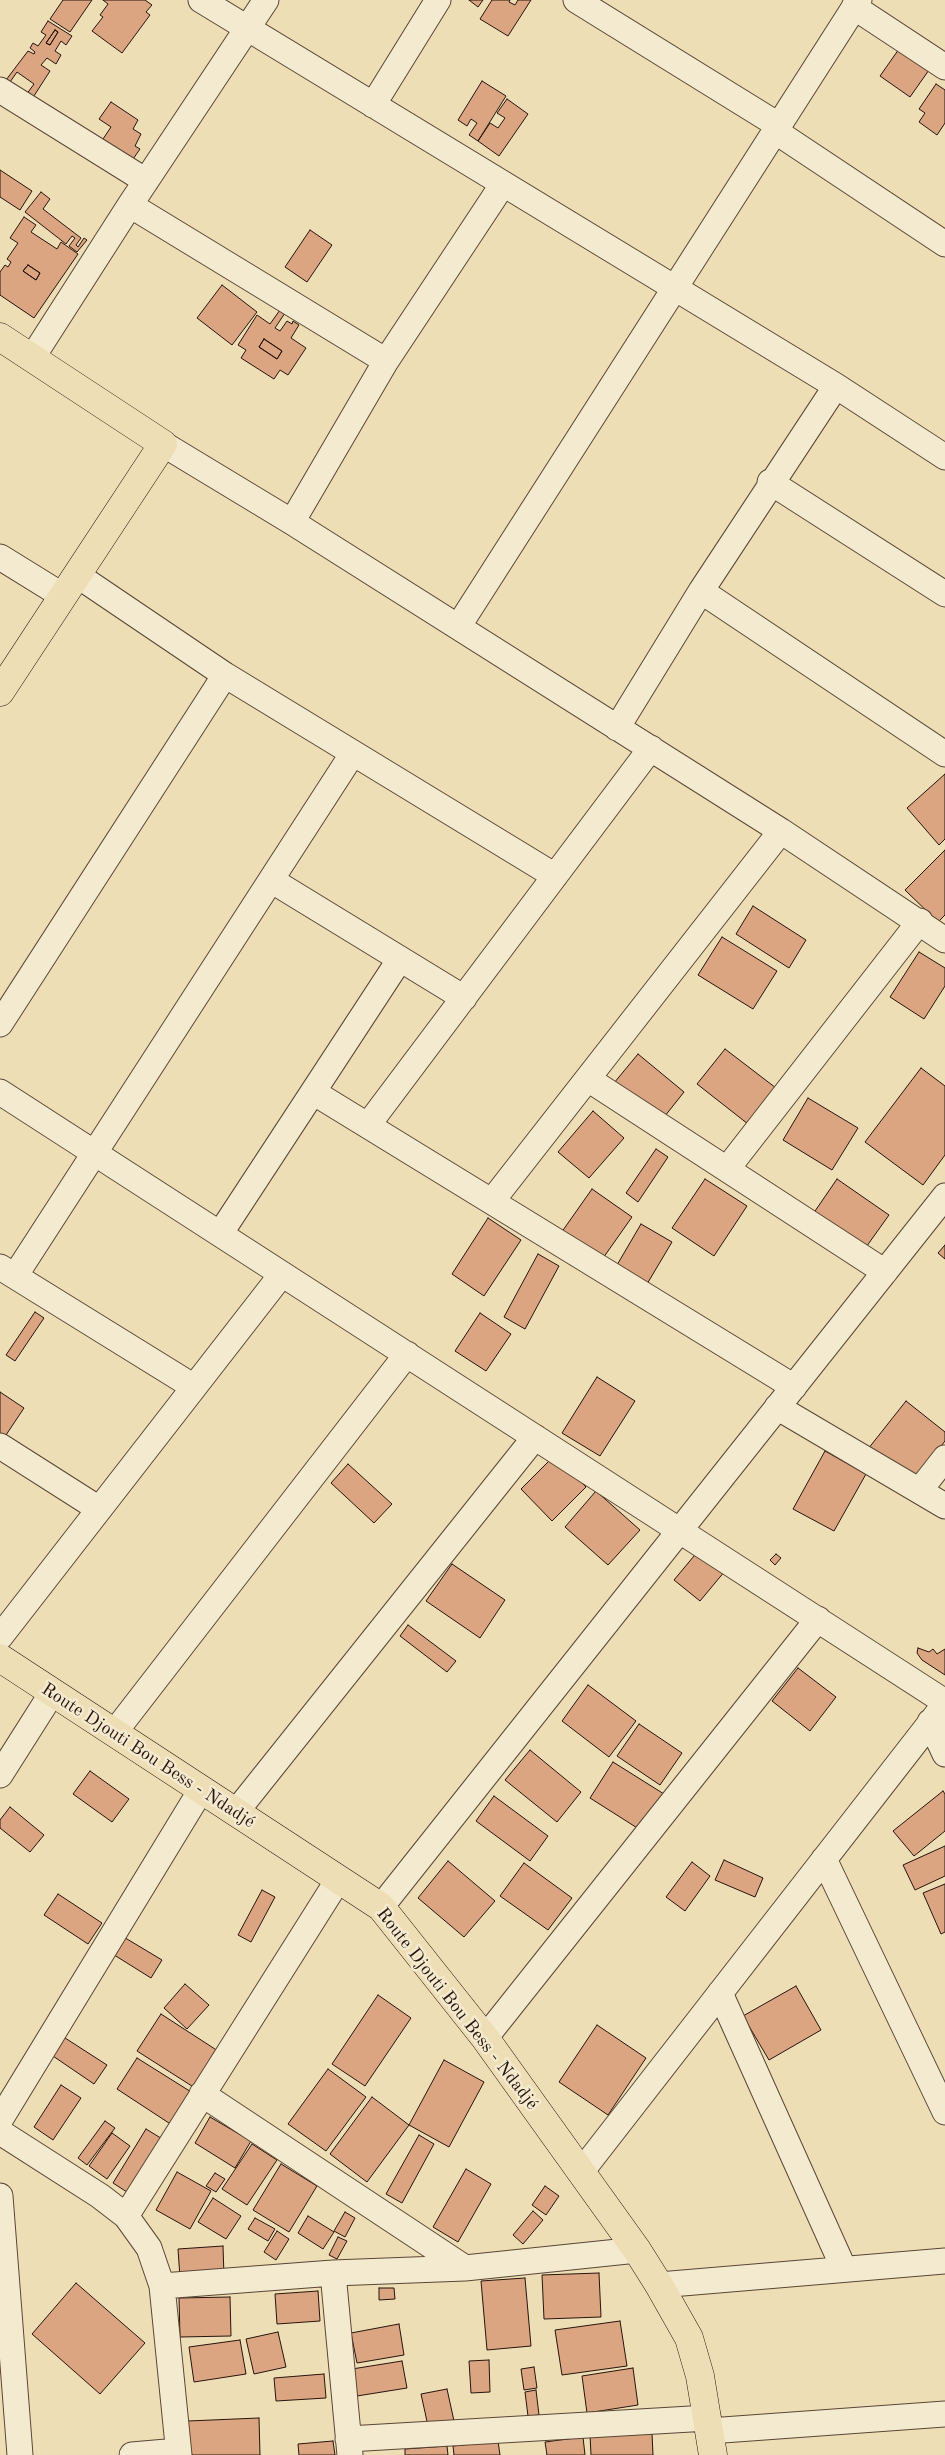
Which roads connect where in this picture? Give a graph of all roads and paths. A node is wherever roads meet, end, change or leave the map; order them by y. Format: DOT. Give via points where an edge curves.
graph roads {
  1 [pos="201,0"];
  2 [pos="266,0"];
  3 [pos="438,0"];
  4 [pos="576,0"];
  5 [pos="856,3"];
  6 [pos="607,7"];
  7 [pos="247,28"];
  8 [pos="945,67"];
  9 [pos="0,90"];
  10 [pos="374,105"];
  11 [pos="776,128"];
  12 [pos="146,181"];
  13 [pos="503,184"];
  14 [pos="130,205"];
  15 [pos="945,244"];
  16 [pos="674,288"];
  17 [pos="0,337"];
  18 [pos="32,358"];
  19 [pos="386,361"];
  20 [pos="836,386"];
  21 [pos="163,444"];
  22 [pos="945,457"];
  23 [pos="770,482"];
  24 [pos="292,522"];
  25 [pos="0,557"];
  26 [pos="70,586"];
  27 [pos="701,591"];
  28 [pos="945,594"];
  29 [pos="458,627"];
  30 [pos="225,675"];
  31 [pos="0,692"];
  32 [pos="618,728"];
  33 [pos="942,745"];
  34 [pos="651,748"];
  35 [pos="353,753"];
  36 [pos="781,831"];
  37 [pos="555,876"];
  38 [pos="271,880"];
  39 [pos="920,922"];
  40 [pos="945,940"];
  41 [pos="400,958"];
  42 [pos="464,998"];
  43 [pos="0,1024"];
  44 [pos="588,1078"];
  45 [pos="0,1092"];
  46 [pos="313,1092"];
  47 [pos="368,1125"];
  48 [pos="95,1152"];
  49 [pos="727,1169"];
  50 [pos="945,1196"];
  51 [pos="492,1202"];
  52 [pos="220,1234"];
  53 [pos="8,1272"];
  54 [pos="885,1272"];
  55 [pos="282,1274"];
  56 [pos="407,1354"];
  57 [pos="194,1387"];
  58 [pos="794,1387"];
  59 [pos="777,1407"];
  60 [pos="535,1437"];
  61 [pos="0,1446"];
  62 [pos="945,1458"];
  63 [pos="920,1490"];
  64 [pos="945,1506"];
  65 [pos="99,1509"];
  66 [pos="680,1531"];
  67 [pos="818,1619"];
  68 [pos="0,1637"];
  69 [pos="0,1658"];
  70 [pos="52,1693"];
  71 [pos="940,1709"];
  72 [pos="114,1733"];
  73 [pos="945,1754"];
  74 [pos="0,1775"];
  75 [pos="201,1790"];
  76 [pos="236,1812"];
  77 [pos="824,1859"];
  78 [pos="338,1880"];
  79 [pos="381,1907"];
  80 [pos="720,1993"];
  81 [pos="484,2038"];
  82 [pos="202,2094"];
  83 [pos="945,2112"];
  84 [pos="0,2120"];
  85 [pos="0,2132"];
  86 [pos="581,2172"];
  87 [pos="0,2196"];
  88 [pos="126,2216"];
  89 [pos="637,2250"];
  90 [pos="945,2261"];
  91 [pos="464,2268"];
  92 [pos="844,2269"];
  93 [pos="333,2273"];
  94 [pos="659,2285"];
  95 [pos="162,2286"];
  96 [pos="945,2414"];
  97 [pos="710,2434"];
  98 [pos="349,2447"];
  99 [pos="179,2453"];
  100 [pos="20,2455"];
  101 [pos="132,2455"];
  1 -- 7 [label="street"];
  2 -- 7 [label="street"];
  3 -- 10 [label="street"];
  4 -- 6 [label="street"];
  5 -- 8 [label="street"];
  5 -- 11 [label="street"];
  6 -- 11 [label="street"];
  7 -- 10 [label="street"];
  7 -- 12 [label="street"];
  9 -- 12 [label="street"];
  10 -- 13 [label="street"];
  11 -- 15 [label="street"];
  11 -- 16 [label="street"];
  12 -- 14 [label="street"];
  13 -- 16 [label="street"];
  13 -- 19 [label="street"];
  14 -- 18 [label="street"];
  14 -- 19 [label="street"];
  16 -- 20 [label="street"];
  16 -- 29 [label="street"];
  17 -- 18 [label="main road"];
  18 -- 21 [label="main road"];
  19 -- 24 [label="street"];
  20 -- 22 [label="street"];
  20 -- 23 [label="street"];
  21 -- 24 [label="street"];
  21 -- 26 [label="main road"];
  23 -- 27 [label="street"];
  23 -- 28 [label="street"];
  24 -- 29 [label="street"];
  25 -- 26 [label="street"];
  26 -- 30 [label="street"];
  26 -- 31 [label="main road"];
  27 -- 32 [label="street"];
  27 -- 33 [label="street"];
  29 -- 32 [label="street"];
  30 -- 35 [label="street"];
  30 -- 43 [label="street"];
  32 -- 34 [label="street"];
  34 -- 36 [label="street"];
  34 -- 37 [label="street"];
  35 -- 37 [label="street"];
  35 -- 38 [label="street"];
  36 -- 39 [label="street"];
  36 -- 44 [label="street"];
  37 -- 42 [label="street"];
  38 -- 41 [label="street"];
  38 -- 48 [label="street"];
  39 -- 40 [label="street"];
  39 -- 49 [label="street"];
  41 -- 42 [label="street"];
  41 -- 46 [label="street"];
  42 -- 47 [label="street"];
  44 -- 49 [label="street"];
  44 -- 51 [label="street"];
  45 -- 48 [label="street"];
  46 -- 47 [label="street"];
  46 -- 52 [label="street"];
  47 -- 51 [label="street"];
  48 -- 52 [label="street"];
  48 -- 53 [label="street"];
  49 -- 54 [label="street"];
  50 -- 54 [label="street"];
  51 -- 58 [label="street"];
  52 -- 55 [label="street"];
  53 -- 57 [label="street"];
  54 -- 58 [label="street"];
  55 -- 56 [label="street"];
  55 -- 57 [label="street"];
  56 -- 60 [label="street"];
  56 -- 72 [label="street"];
  57 -- 65 [label="street"];
  58 -- 59 [label="street"];
  59 -- 63 [label="street"];
  59 -- 66 [label="street"];
  60 -- 66 [label="street"];
  60 -- 76 [label="street"];
  61 -- 65 [label="street"];
  62 -- 63 [label="street"];
  63 -- 64 [label="street"];
  65 -- 68 [label="street"];
  66 -- 67 [label="street"];
  66 -- 79 [label="street"];
  67 -- 71 [label="street"];
  67 -- 81 [label="street"];
  69 -- 70 [label="main road, Route Djouti Bou Bess - Ndadjé"];
  70 -- 72 [label="main road, Route Djouti Bou Bess - Ndadjé"];
  70 -- 74 [label="street"];
  71 -- 73 [label="street"];
  71 -- 77 [label="street"];
  72 -- 75 [label="main road, Route Djouti Bou Bess - Ndadjé"];
  75 -- 76 [label="main road, Route Djouti Bou Bess - Ndadjé"];
  75 -- 84 [label="street"];
  76 -- 78 [label="main road, Route Djouti Bou Bess - Ndadjé"];
  77 -- 80 [label="street"];
  77 -- 83 [label="street"];
  78 -- 79 [label="main road, Route Djouti Bou Bess - Ndadjé"];
  78 -- 82 [label="street"];
  79 -- 81 [label="main road, Route Djouti Bou Bess - Ndadjé"];
  80 -- 86 [label="street"];
  80 -- 92 [label="street"];
  81 -- 86 [label="main road, Route Djouti Bou Bess - Ndadjé"];
  82 -- 88 [label="street"];
  82 -- 91 [label="street"];
  85 -- 88 [label="street"];
  86 -- 89 [label="main road, Route Djouti Bou Bess - Ndadjé"];
  87 -- 100 [label="street"];
  88 -- 95 [label="street" via="149,2248"];
  89 -- 91 [label="street"];
  89 -- 94 [label="main road, Route Djouti Bou Bess - Ndadjé"];
  90 -- 92 [label="street"];
  91 -- 93 [label="street"];
  92 -- 94 [label="street"];
  93 -- 95 [label="street"];
  93 -- 98 [label="street"];
  94 -- 97 [label="main road, Route Djouti Bou Bess - Ndadjé" via="689,2338 700,2376"];
  95 -- 99 [label="street"];
  96 -- 97 [label="street"];
  97 -- 98 [label="street"];
  99 -- 101 [label="street"];
}
